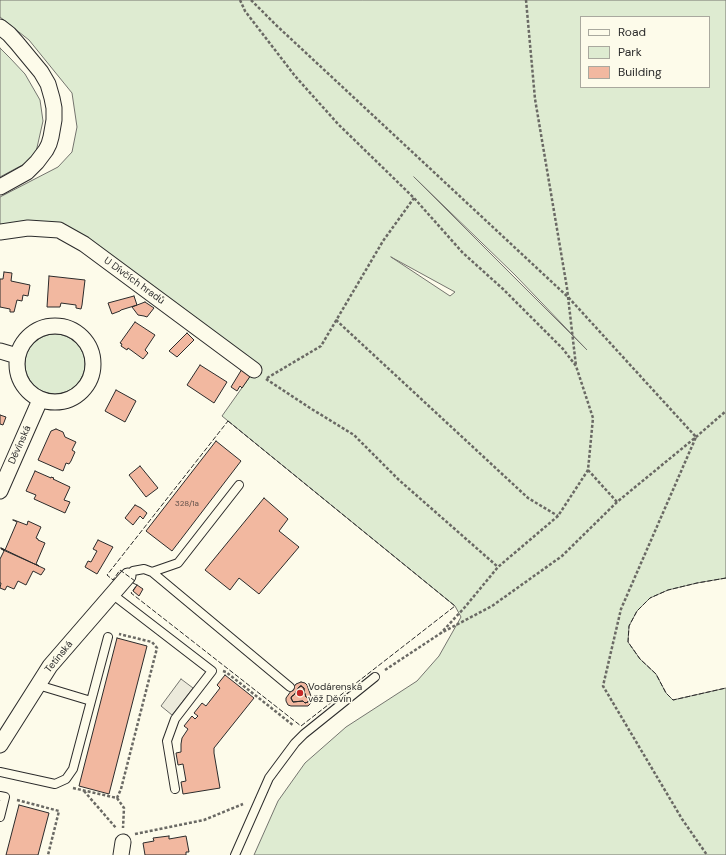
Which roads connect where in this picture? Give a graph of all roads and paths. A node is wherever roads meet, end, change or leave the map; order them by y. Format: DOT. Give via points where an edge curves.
graph roads {
  1 [pos="240,0"];
  2 [pos="251,0"];
  3 [pos="526,0"];
  4 [pos="0,27"];
  5 [pos="0,187"];
  6 [pos="414,198"];
  7 [pos="0,232"];
  8 [pos="569,298"];
  9 [pos="336,320"];
  10 [pos="0,351"];
  11 [pos="17,356"];
  12 [pos="576,366"];
  13 [pos="254,370"];
  14 [pos="40,400"];
  15 [pos="726,411"];
  16 [pos="696,437"];
  17 [pos="588,470"];
  18 [pos="238,485"];
  19 [pos="0,490"];
  20 [pos="617,502"];
  21 [pos="558,516"];
  22 [pos="498,567"];
  23 [pos="152,572"];
  24 [pos="128,576"];
  25 [pos="112,594"];
  26 [pos="441,633"];
  27 [pos="108,636"];
  28 [pos="212,671"];
  29 [pos="375,677"];
  30 [pos="38,684"];
  31 [pos="290,687"];
  32 [pos="91,701"];
  33 [pos="304,734"];
  34 [pos="0,745"];
  35 [pos="0,772"];
  36 [pos="55,784"];
  37 [pos="175,789"];
  38 [pos="84,790"];
  39 [pos="262,795"];
  40 [pos="2,796"];
  41 [pos="117,798"];
  42 [pos="0,817"];
  43 [pos="122,844"];
  44 [pos="48,855"];
  45 [pos="235,855"];
  46 [pos="708,855"];
  1 -- 6 [label="path" via="245,11 295,76 338,124"];
  2 -- 8 [label="path"];
  3 -- 8 [label="path" via="535,99"];
  4 -- 5 [label="street" via="17,42 48,84 54,120 49,144 37,162 27,172"];
  6 -- 9 [label="path" via="383,241"];
  6 -- 12 [label="path" via="463,253 503,289 563,349"];
  7 -- 13 [label="street, U Dívčích hradů" via="28,228 59,230 84,244"];
  8 -- 12 [label="path"];
  8 -- 16 [label="path"];
  9 -- 21 [label="path" via="528,498"];
  9 -- 22 [label="path" via="321,346 266,379 354,435 399,480"];
  10 -- 11 [label="street"];
  11 -- 14 [label="street" via="17,372 23,387"];
  11 -- 14 [label="street" via="22,343 43,327 69,328 89,346 93,359 92,372 87,385 79,395 67,401 54,403"];
  12 -- 17 [label="path" via="593,418"];
  14 -- 19 [label="street, Děvínská"];
  15 -- 16 [label="path"];
  16 -- 20 [label="path"];
  16 -- 46 [label="path" via="621,609 603,686 682,819"];
  17 -- 20 [label="path"];
  17 -- 21 [label="path"];
  18 -- 23 [label="lane" via="178,563"];
  20 -- 26 [label="path" via="562,556 492,606"];
  21 -- 22 [label="path"];
  22 -- 26 [label="path"];
  23 -- 24 [label="lane" via="144,569 133,571"];
  23 -- 31 [label="lane"];
  24 -- 25 [label="street, Tetínská"];
  25 -- 28 [label="lane"];
  25 -- 30 [label="street, Tetínská" via="50,666"];
  26 -- 29 [label="path"];
  27 -- 32 [label="lane"];
  27 -- 41 [label="path" via="109,631 152,642 157,648"];
  28 -- 33 [label="path" via="226,672"];
  28 -- 37 [label="lane" via="175,719 167,741"];
  29 -- 33 [label="lane"];
  30 -- 32 [label="lane"];
  30 -- 34 [label="street, Tetínská"];
  32 -- 36 [label="lane" via="73,769 66,779"];
  33 -- 39 [label="lane" via="269,778"];
  35 -- 36 [label="lane"];
  36 -- 38 [label="path"];
  38 -- 41 [label="path"];
  38 -- 43 [label="path"];
  39 -- 43 [label="path" via="204,820 154,831"];
  39 -- 45 [label="lane"];
  40 -- 42 [label="lane"];
  40 -- 44 [label="path" via="59,811"];
  41 -- 43 [label="path" via="124,808"];
}
